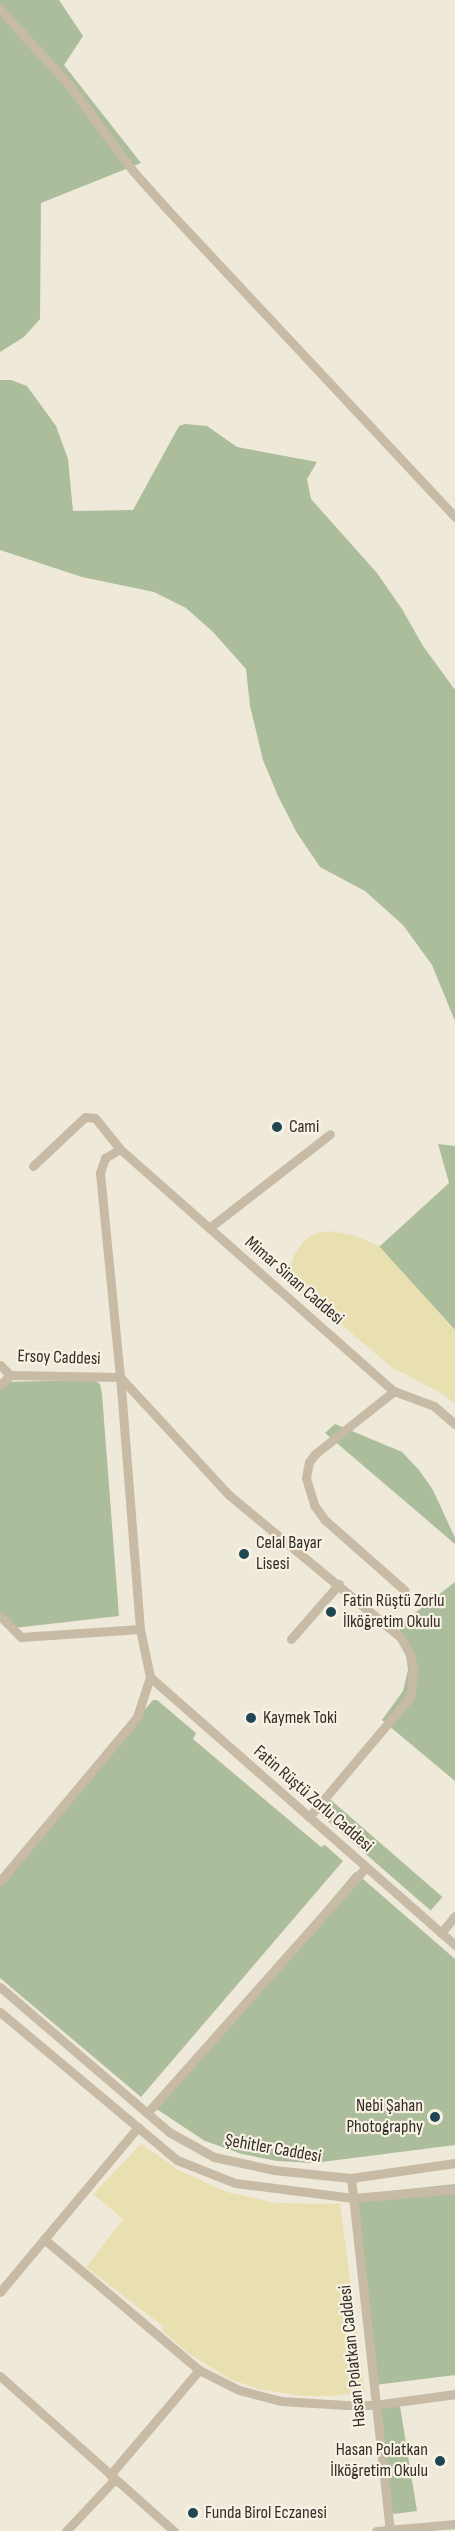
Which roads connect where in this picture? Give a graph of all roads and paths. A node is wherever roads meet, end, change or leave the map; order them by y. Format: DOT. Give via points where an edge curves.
graph roads {
  1 [pos="0,9"];
  2 [pos="455,517"];
  3 [pos="330,1134"];
  4 [pos="120,1149"];
  5 [pos="33,1166"];
  6 [pos="208,1228"];
  7 [pos="0,1365"];
  8 [pos="10,1375"];
  9 [pos="120,1377"];
  10 [pos="0,1385"];
  11 [pos="394,1391"];
  12 [pos="455,1424"];
  13 [pos="339,1584"];
  14 [pos="404,1590"];
  15 [pos="0,1616"];
  16 [pos="140,1629"];
  17 [pos="291,1639"];
  18 [pos="150,1677"];
  19 [pos="309,1817"];
  20 [pos="366,1867"];
  21 [pos="0,1881"];
  22 [pos="455,1916"];
  23 [pos="441,1933"];
  24 [pos="455,1945"];
  25 [pos="0,1987"];
  26 [pos="0,2012"];
  27 [pos="148,2112"];
  28 [pos="138,2127"];
  29 [pos="455,2163"];
  30 [pos="351,2178"];
  31 [pos="455,2189"];
  32 [pos="353,2198"];
  33 [pos="44,2239"];
  34 [pos="0,2292"];
  35 [pos="199,2370"];
  36 [pos="0,2376"];
  37 [pos="455,2394"];
  38 [pos="374,2405"];
  39 [pos="112,2477"];
  40 [pos="455,2524"];
  41 [pos="389,2530"];
  42 [pos="66,2531"];
  43 [pos="174,2531"];
  44 [pos="376,2531"];
  1 -- 2 [label="street" via="69,85 133,171 166,208"];
  3 -- 6 [label="street"];
  4 -- 5 [label="street, Mimar Sinan Caddesi" via="97,1119 88,1116"];
  4 -- 6 [label="street, Mimar Sinan Caddesi"];
  4 -- 9 [label="street" via="105,1158 100,1173"];
  6 -- 11 [label="street, Mimar Sinan Caddesi"];
  7 -- 8 [label="street, Ersoy Caddesi"];
  8 -- 9 [label="street, Ersoy Caddesi"];
  8 -- 10 [label="street"];
  9 -- 13 [label="street" via="229,1495"];
  9 -- 16 [label="street"];
  11 -- 12 [label="street, Mimar Sinan Caddesi" via="434,1406"];
  11 -- 14 [label="street" via="315,1454 306,1478 314,1505 325,1520"];
  13 -- 17 [label="street"];
  13 -- 19 [label="street" via="401,1638 412,1662 413,1684 410,1697"];
  15 -- 16 [label="street" via="21,1637"];
  16 -- 18 [label="street"];
  18 -- 19 [label="street, Fatin Rüştü Zorlu Caddesi"];
  18 -- 21 [label="street" via="137,1717"];
  19 -- 20 [label="street, Fatin Rüştü Zorlu Caddesi"];
  20 -- 23 [label="street, Fatin Rüştü Zorlu Caddesi"];
  20 -- 27 [label="street"];
  22 -- 23 [label="street"];
  23 -- 24 [label="street, Fatin Rüştü Zorlu Caddesi"];
  25 -- 27 [label="street, Şehitler Caddesi"];
  26 -- 28 [label="street, Şehitler Caddesi"];
  27 -- 30 [label="street, Şehitler Caddesi" via="169,2132 214,2157 274,2170"];
  28 -- 32 [label="street, Şehitler Caddesi" via="177,2160 235,2182"];
  28 -- 33 [label="street"];
  29 -- 30 [label="street, Şehitler Caddesi"];
  30 -- 32 [label="street, Hasan Polatkan Caddesi"];
  31 -- 32 [label="street, Şehitler Caddesi"];
  32 -- 38 [label="street, Hasan Polatkan Caddesi"];
  33 -- 34 [label="street"];
  33 -- 35 [label="street"];
  35 -- 38 [label="street" via="225,2384 267,2398"];
  35 -- 39 [label="street"];
  36 -- 39 [label="street"];
  37 -- 38 [label="street"];
  38 -- 41 [label="street, Hasan Polatkan Caddesi"];
  39 -- 42 [label="street"];
  39 -- 43 [label="street"];
  40 -- 41 [label="street"];
  41 -- 44 [label="street"];
}
